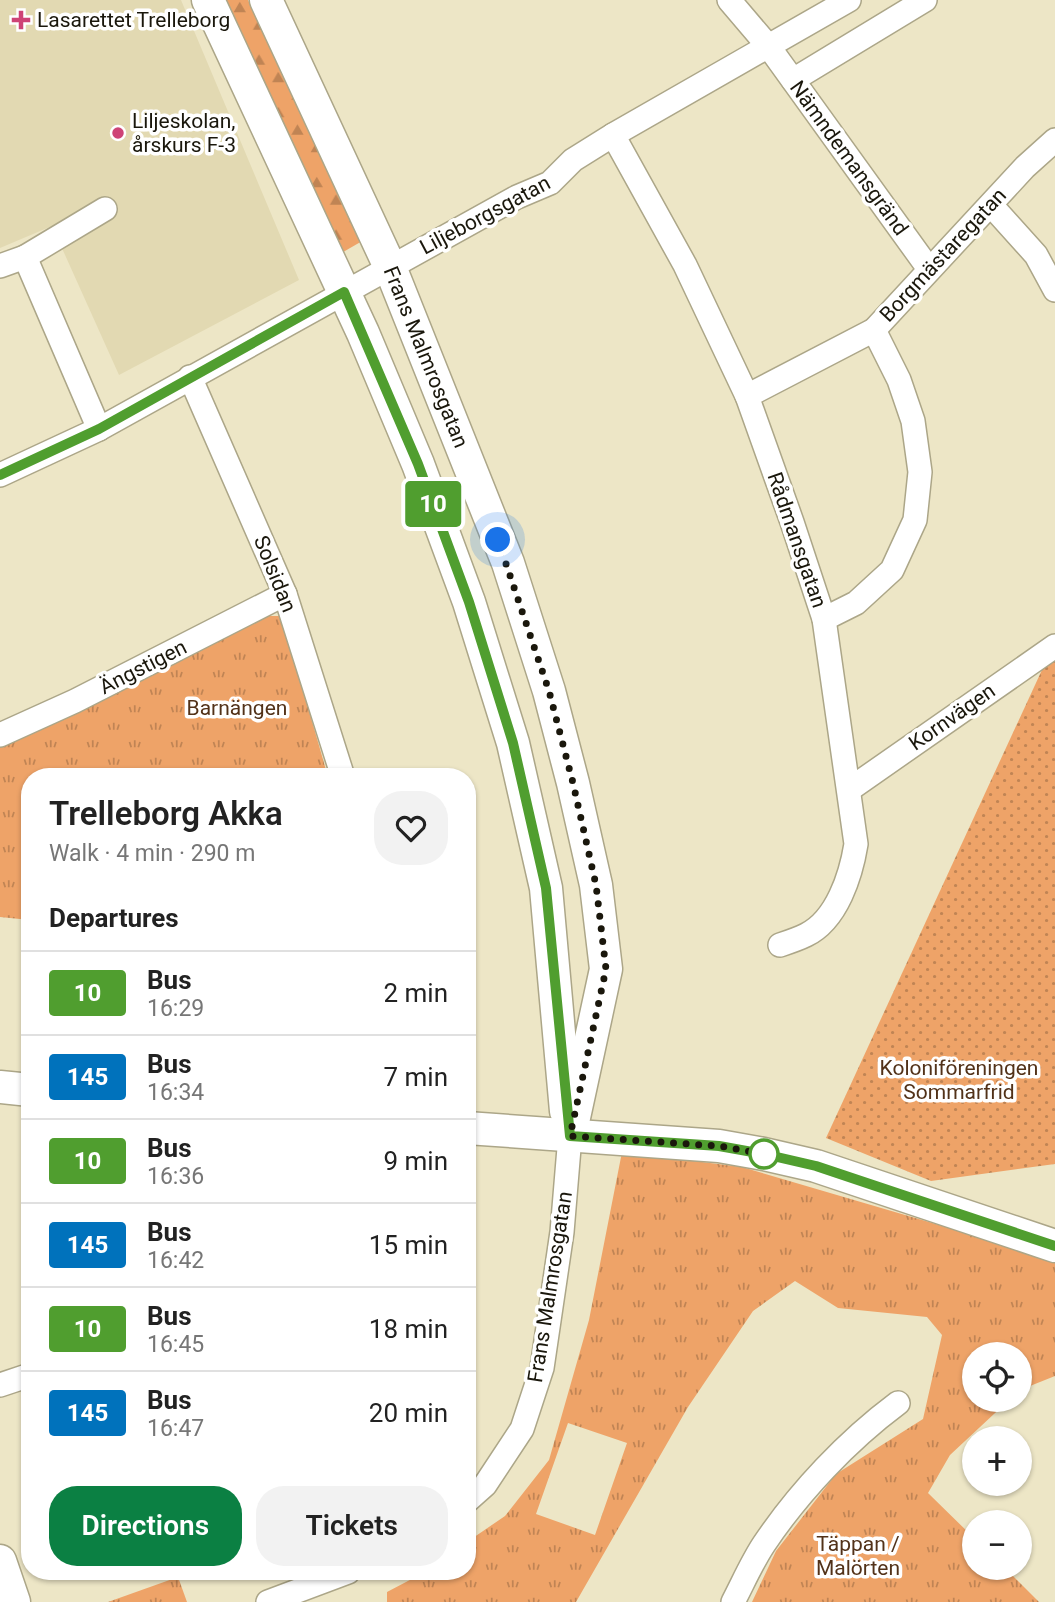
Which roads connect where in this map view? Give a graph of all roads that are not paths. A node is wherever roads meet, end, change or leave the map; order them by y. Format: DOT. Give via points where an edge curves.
graph roads {
  1 [pos="208,0"];
  2 [pos="266,0"];
  3 [pos="729,0"];
  4 [pos="849,0"];
  5 [pos="925,0"];
  6 [pos="769,47"];
  7 [pos="793,80"];
  8 [pos="613,135"];
  9 [pos="1055,140"];
  10 [pos="991,205"];
  11 [pos="105,209"];
  12 [pos="25,257"];
  13 [pos="0,266"];
  14 [pos="390,267"];
  15 [pos="929,269"];
  16 [pos="1055,290"];
  17 [pos="344,292"];
  18 [pos="874,330"];
  19 [pos="190,377"];
  20 [pos="747,396"];
  21 [pos="99,429"];
  22 [pos="0,475"];
  23 [pos="285,594"];
  24 [pos="824,619"];
  25 [pos="1055,646"];
  26 [pos="0,735"];
  27 [pos="340,768"];
  28 [pos="850,789"];
  29 [pos="780,946"];
  30 [pos="0,1087"];
  31 [pos="21,1089"];
  32 [pos="476,1129"];
  33 [pos="570,1136"];
  34 [pos="1055,1246"];
  35 [pos="21,1378"];
  36 [pos="0,1385"];
  37 [pos="898,1403"];
  38 [pos="476,1493"];
  39 [pos="0,1561"];
  40 [pos="327,1580"];
  41 [pos="13,1602"];
  42 [pos="268,1602"];
  43 [pos="733,1602"];
  1 -- 17 [label="street, Frans Malmrosgatan"];
  2 -- 14 [label="street, Frans Malmrosgatan"];
  3 -- 6 [label="street, Nämndemansgränd"];
  4 -- 6 [label="street, Liljeborgsgatan"];
  5 -- 7 [label="street"];
  6 -- 7 [label="street, Nämndemansgränd"];
  6 -- 8 [label="street, Liljeborgsgatan"];
  7 -- 15 [label="street, Nämndemansgränd"];
  8 -- 14 [label="street, Liljeborgsgatan" via="573,160 550,183"];
  8 -- 20 [label="street, Rådmansgatan" via="685,265"];
  9 -- 10 [label="street, Borgmästaregatan"];
  10 -- 15 [label="street, Borgmästaregatan"];
  10 -- 16 [label="street" via="1036,255"];
  11 -- 12 [label="street"];
  12 -- 13 [label="street"];
  12 -- 21 [label="street"];
  14 -- 17 [label="street, Liljeborgsgatan"];
  14 -- 33 [label="street, Frans Malmrosgatan" via="508,563 549,691 596,885 606,969"];
  15 -- 18 [label="street, Borgmästaregatan"];
  17 -- 19 [label="street, Liljeborgsgatan"];
  17 -- 33 [label="street, Frans Malmrosgatan" via="418,464 469,602 513,743 546,888"];
  18 -- 20 [label="street, Borgmästaregatan"];
  18 -- 24 [label="street" via="913,421 920,472 915,520 892,570 856,603"];
  19 -- 21 [label="street, Liljeborgsgatan"];
  19 -- 23 [label="street, Solsidan"];
  20 -- 24 [label="street, Rådmansgatan"];
  21 -- 22 [label="street, Liljeborgsgatan"];
  23 -- 26 [label="street, Ängstigen"];
  23 -- 27 [label="street, Solsidan"];
  24 -- 28 [label="street, Rådmansgatan"];
  25 -- 28 [label="street, Kornvägen"];
  28 -- 29 [label="street, Rådmansgatan" via="856,844 851,875 832,911 809,934"];
  30 -- 31 [label="street"];
  32 -- 33 [label="street"];
  33 -- 34 [label="street" via="719,1146 764,1154 816,1166"];
  33 -- 38 [label="street, Frans Malmrosgatan" via="562,1232 542,1368 522,1429"];
  35 -- 36 [label="street"];
  37 -- 43 [label="street" via="803,1493 763,1546"];
  39 -- 41 [label="street"];
  40 -- 42 [label="street"];
}
